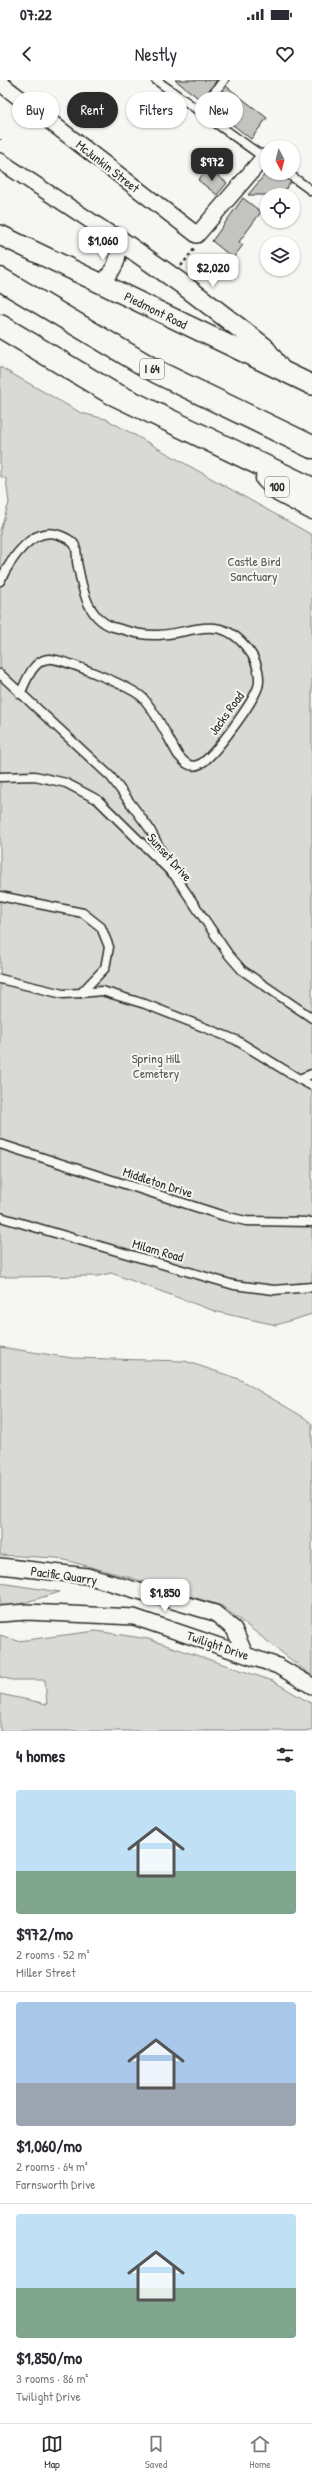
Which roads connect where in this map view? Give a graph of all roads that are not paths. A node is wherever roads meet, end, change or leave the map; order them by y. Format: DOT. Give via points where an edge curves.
graph roads {
  1 [pos="156,80"];
  2 [pos="224,80"];
  3 [pos="0,83"];
  4 [pos="215,92"];
  5 [pos="195,107"];
  6 [pos="224,128"];
  7 [pos="260,154"];
  8 [pos="0,161"];
  9 [pos="260,164"];
  10 [pos="297,180"];
  11 [pos="312,191"];
  12 [pos="0,235"];
  13 [pos="115,237"];
  14 [pos="0,279"];
  15 [pos="102,284"];
  16 [pos="0,326"];
  17 [pos="281,370"];
  18 [pos="157,372"];
  19 [pos="312,385"];
  20 [pos="312,435"];
  21 [pos="312,447"];
  22 [pos="248,459"];
  23 [pos="312,489"];
  24 [pos="312,508"];
  25 [pos="0,581"];
  26 [pos="0,674"];
  27 [pos="20,694"];
  28 [pos="0,776"];
  29 [pos="175,876"];
  30 [pos="0,896"];
  31 [pos="0,979"];
  32 [pos="81,993"];
  33 [pos="312,1018"];
  34 [pos="312,1074"];
  35 [pos="299,1079"];
  36 [pos="312,1086"];
  37 [pos="0,1144"];
  38 [pos="0,1216"];
  39 [pos="312,1222"];
  40 [pos="312,1287"];
  41 [pos="0,1566"];
  42 [pos="0,1614"];
  43 [pos="245,1654"];
  44 [pos="312,1686"];
  1 -- 5 [label="lane"];
  2 -- 4 [label="lane"];
  3 -- 9 [label="street, McJunkin Street" via="197,235"];
  6 -- 7 [label="lane"];
  8 -- 13 [label="street"];
  10 -- 11 [label="lane"];
  12 -- 15 [label="street, Piedmont Road"];
  13 -- 15 [label="street" via="118,259 114,269"];
  13 -- 17 [label="street" via="264,347"];
  14 -- 18 [label="highway, I 64"];
  15 -- 17 [label="street, Piedmont Road"];
  16 -- 22 [label="highway" via="110,392"];
  17 -- 19 [label="street, Piedmont Road"];
  18 -- 20 [label="highway"];
  18 -- 21 [label="highway, I 64"];
  22 -- 23 [label="highway"];
  22 -- 24 [label="highway, 100" via="280,491"];
  25 -- 27 [label="lane, Jacks Road" via="17,554 35,537 52,532 67,538 75,545 83,591 97,618 136,634 158,636 207,626 223,629 253,656 259,676 258,686 249,706 210,756 200,764 190,765 178,754 142,697 128,687 48,659 38,663 30,673"];
  26 -- 27 [label="lane"];
  27 -- 29 [label="lane" via="111,777 149,828"];
  28 -- 29 [label="lane, Sunset Drive" via="35,776 66,783 98,800"];
  29 -- 33 [label="lane, Sunset Drive" via="228,954 242,970"];
  30 -- 32 [label="lane" via="83,914 101,927 109,947 105,968"];
  31 -- 32 [label="lane" via="63,994"];
  32 -- 35 [label="lane" via="102,991 145,1004 236,1040"];
  34 -- 35 [label="lane"];
  35 -- 36 [label="lane"];
  37 -- 39 [label="lane, Middleton Drive" via="224,1216 246,1221"];
  38 -- 40 [label="lane, Milam Road" via="234,1285 274,1290"];
  41 -- 43 [label="street, Pacific Quarry" via="87,1576 215,1613 234,1629"];
  42 -- 43 [label="street, Twilight Drive" via="41,1612 134,1617"];
  43 -- 44 [label="street, Twilight Drive" via="278,1666"];
}
